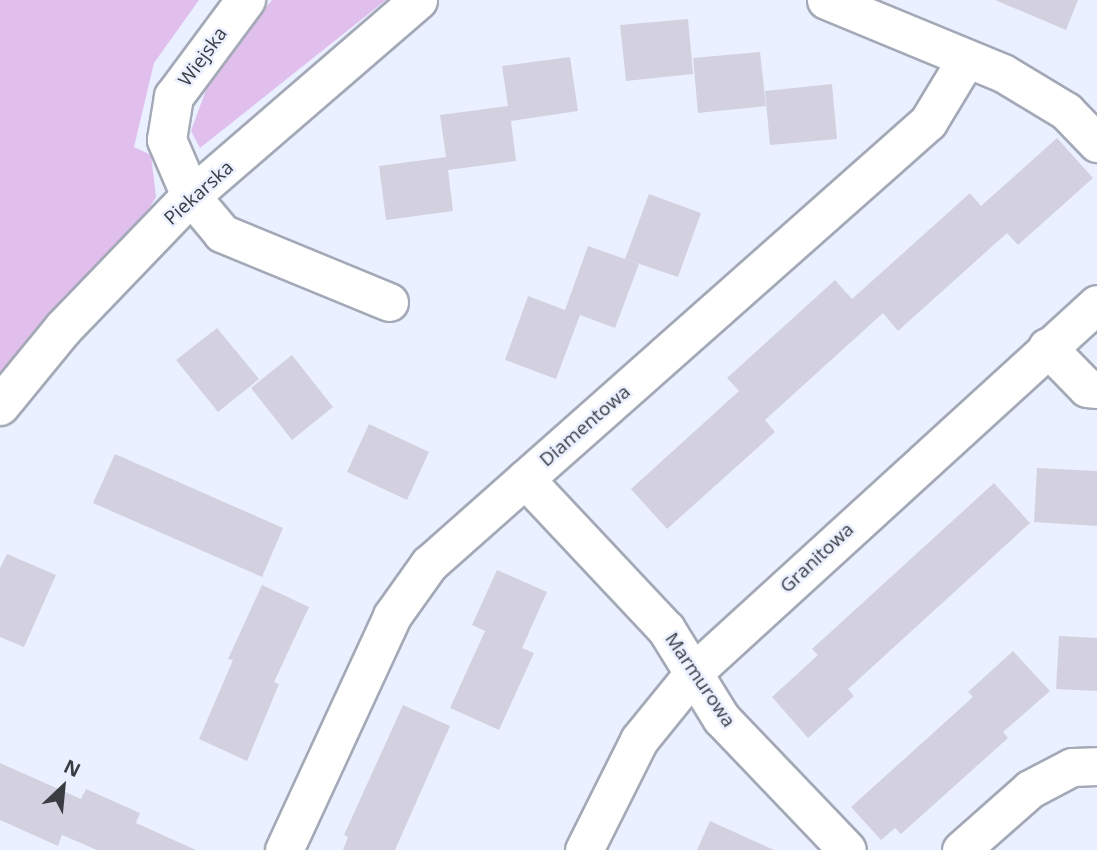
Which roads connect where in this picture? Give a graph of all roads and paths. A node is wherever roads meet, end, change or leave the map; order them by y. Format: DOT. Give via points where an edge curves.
graph roads {
  1 [pos="246,0"];
  2 [pos="418,0"];
  3 [pos="827,0"];
  4 [pos="965,61"];
  5 [pos="1097,143"];
  6 [pos="191,197"];
  7 [pos="389,302"];
  8 [pos="1097,304"];
  9 [pos="1047,347"];
  10 [pos="1097,389"];
  11 [pos="0,406"];
  12 [pos="525,479"];
  13 [pos="695,671"];
  14 [pos="1097,766"];
  15 [pos="284,850"];
  16 [pos="584,850"];
  17 [pos="847,850"];
  18 [pos="961,850"];
  1 -- 6 [label="street, Wiejska" via="173,97 167,141"];
  2 -- 6 [label="street, Piekarska"];
  3 -- 4 [label="street"];
  4 -- 5 [label="street" via="1003,73 1066,111"];
  4 -- 12 [label="street, Diamentowa" via="928,122"];
  6 -- 7 [label="street" via="222,233"];
  6 -- 11 [label="street, Piekarska" via="63,329"];
  8 -- 9 [label="street, Granitowa"];
  9 -- 10 [label="street" via="1087,388"];
  9 -- 13 [label="street, Granitowa"];
  12 -- 13 [label="street, Marmurowa" via="666,629"];
  12 -- 15 [label="street, Diamentowa" via="429,564 392,616"];
  13 -- 16 [label="street, Granitowa" via="639,740"];
  13 -- 17 [label="street, Marmurowa" via="721,718"];
  14 -- 18 [label="street" via="1072,767 1030,789"];
}
